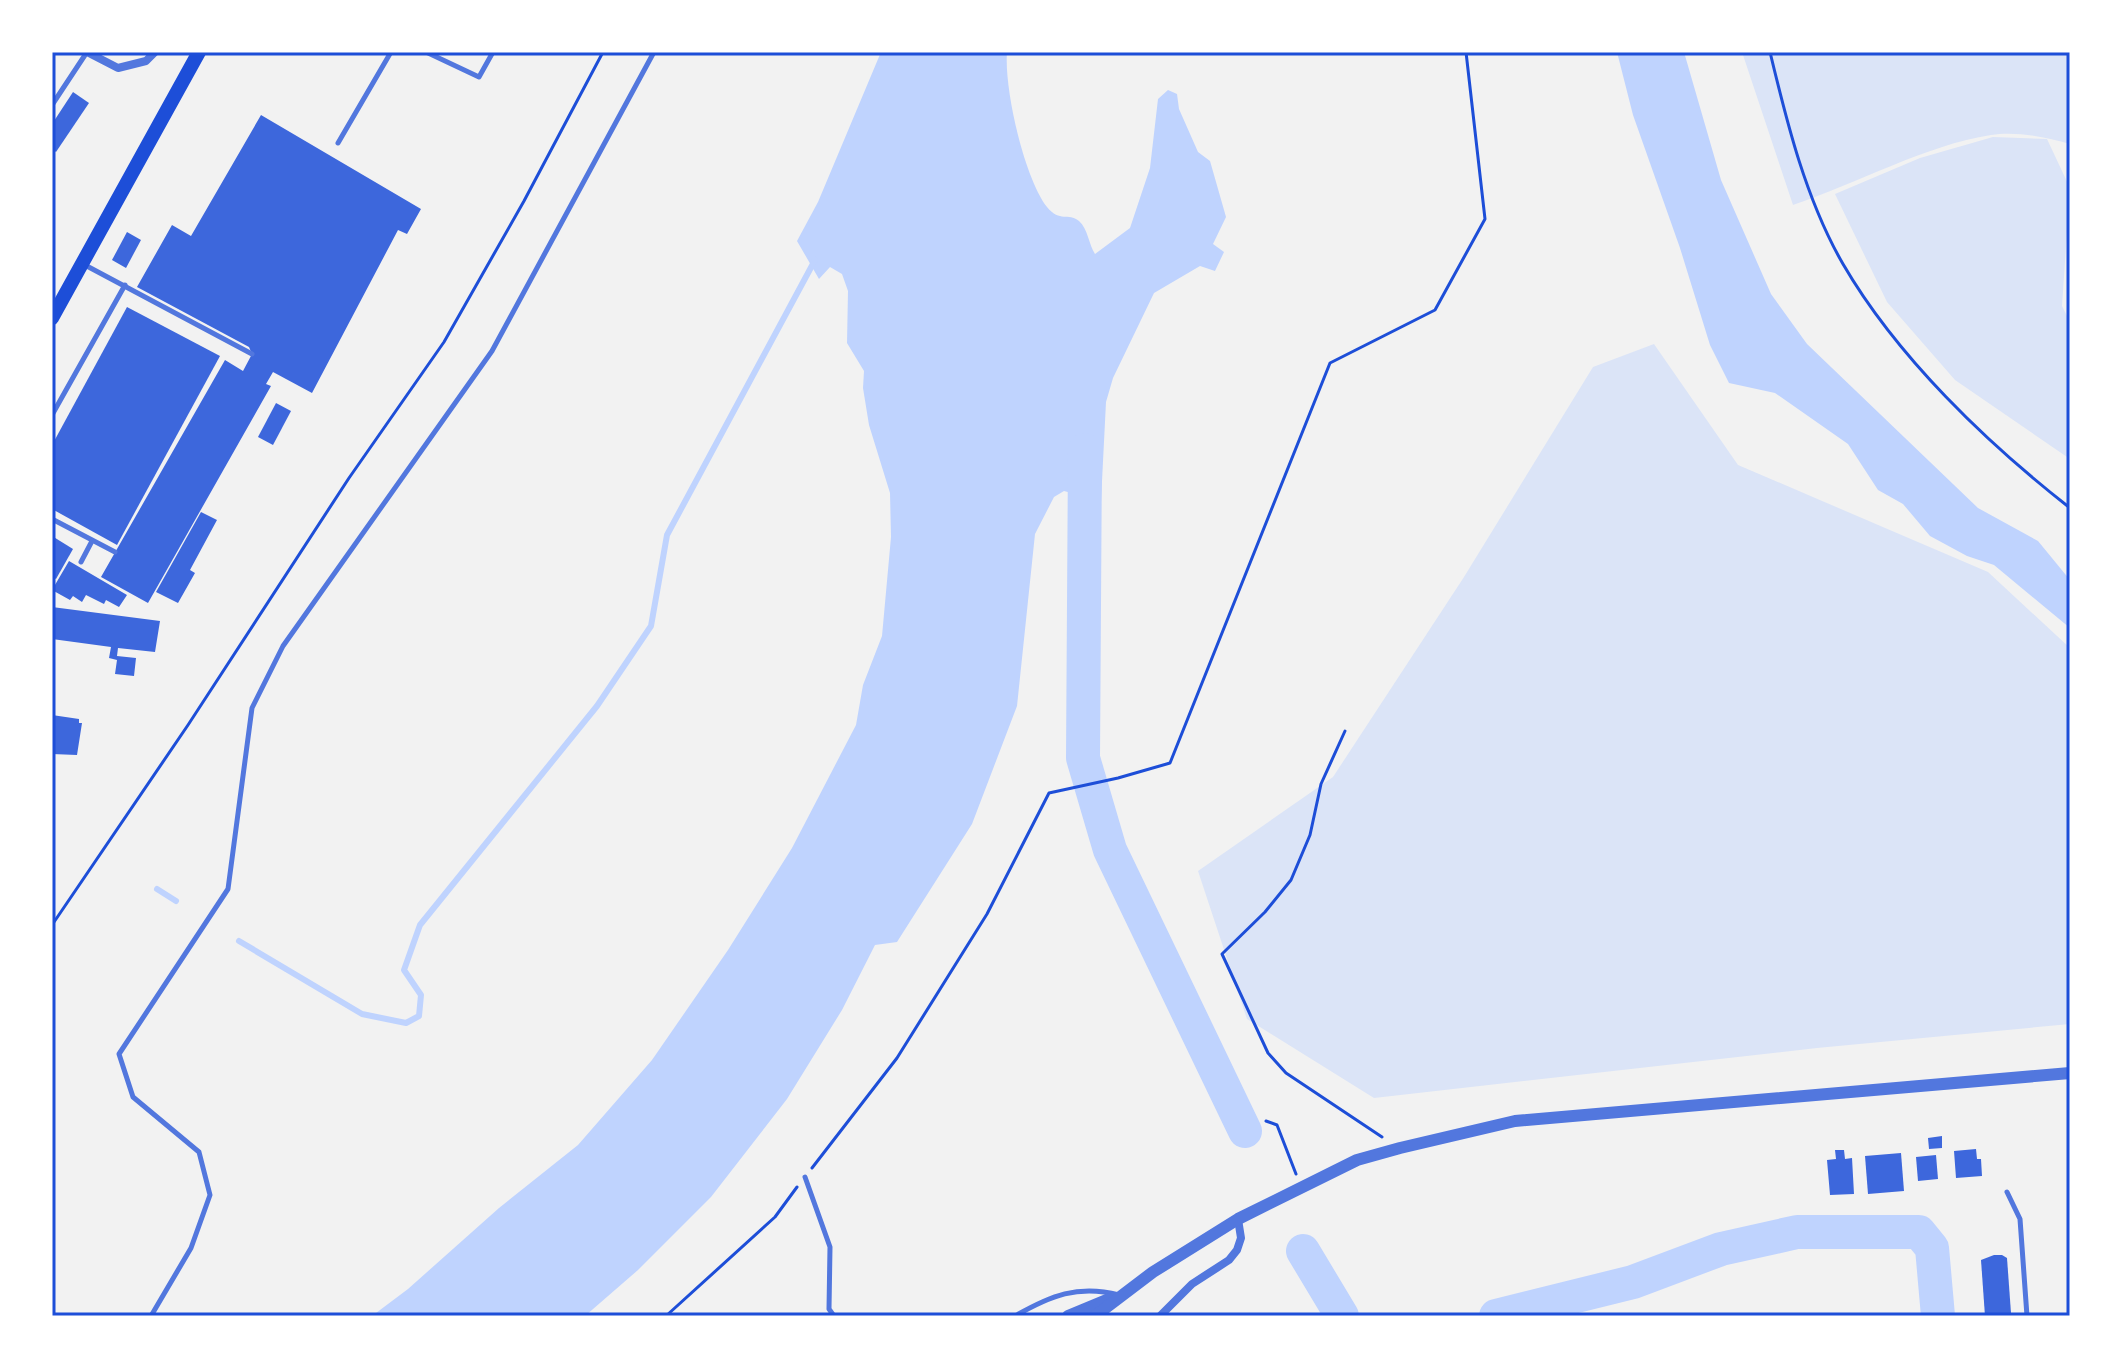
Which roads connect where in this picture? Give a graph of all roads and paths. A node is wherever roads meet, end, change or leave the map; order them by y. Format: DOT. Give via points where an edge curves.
graph roads {
  1 [pos="87,52"];
  2 [pos="155,52"];
  3 [pos="199,52"];
  4 [pos="391,52"];
  5 [pos="426,52"];
  6 [pos="493,52"];
  7 [pos="603,52"];
  8 [pos="654,52"];
  9 [pos="1466,52"];
  10 [pos="1770,52"];
  11 [pos="52,105"];
  12 [pos="338,143"];
  13 [pos="82,264"];
  14 [pos="125,285"];
  15 [pos="52,318"];
  16 [pos="252,354"];
  17 [pos="52,415"];
  18 [pos="2070,508"];
  19 [pos="52,519"];
  20 [pos="92,541"];
  21 [pos="115,552"];
  22 [pos="81,562"];
  23 [pos="1345,731"];
  24 [pos="52,925"];
  25 [pos="2070,1073"];
  26 [pos="1266,1121"];
  27 [pos="1400,1148"];
  28 [pos="1290,1159"];
  29 [pos="805,1177"];
  30 [pos="2007,1192"];
  31 [pos="1238,1219"];
  32 [pos="1120,1295"];
  33 [pos="151,1316"];
  34 [pos="666,1316"];
  35 [pos="834,1316"];
  36 [pos="1015,1316"];
  37 [pos="1068,1316"];
  38 [pos="1095,1316"];
  39 [pos="1160,1316"];
  40 [pos="2027,1316"];
  1 -- 2 [label="street" via="118,68 146,61"];
  1 -- 11 [label="lane"];
  3 -- 13 [label="main road"];
  4 -- 12 [label="lane"];
  5 -- 6 [label="lane" via="479,77"];
  7 -- 24 [label="path" via="444,342"];
  8 -- 33 [label="lane" via="492,351 283,646 252,708 228,889 119,1054 133,1097 199,1152 210,1195 191,1248"];
  9 -- 29 [label="path" via="1485,219 1435,310 1330,363 1170,763 1049,793 987,914 905,1044"];
  10 -- 18 [label="path" via="1812,195 1842,262 1883,327 2025,473"];
  13 -- 14 [label="lane"];
  13 -- 15 [label="main road"];
  14 -- 16 [label="lane"];
  14 -- 17 [label="lane"];
  19 -- 20 [label="lane"];
  20 -- 21 [label="lane"];
  20 -- 22 [label="lane"];
  23 -- 27 [label="path" via="1321,784 1310,835 1291,880 1222,954 1268,1053 1286,1073"];
  25 -- 27 [label="street" via="1515,1121"];
  26 -- 28 [label="path" via="1277,1125"];
  27 -- 31 [label="street" via="1357,1160"];
  29 -- 34 [label="path" via="775,1217"];
  29 -- 35 [label="lane" via="830,1247 829,1309"];
  30 -- 40 [label="lane" via="2020,1219"];
  31 -- 32 [label="street"];
  31 -- 39 [label="street" via="1241,1238 1229,1260 1192,1284"];
  32 -- 36 [label="lane" via="1097,1289 1051,1296"];
  32 -- 37 [label="street"];
  32 -- 38 [label="street"];
}
